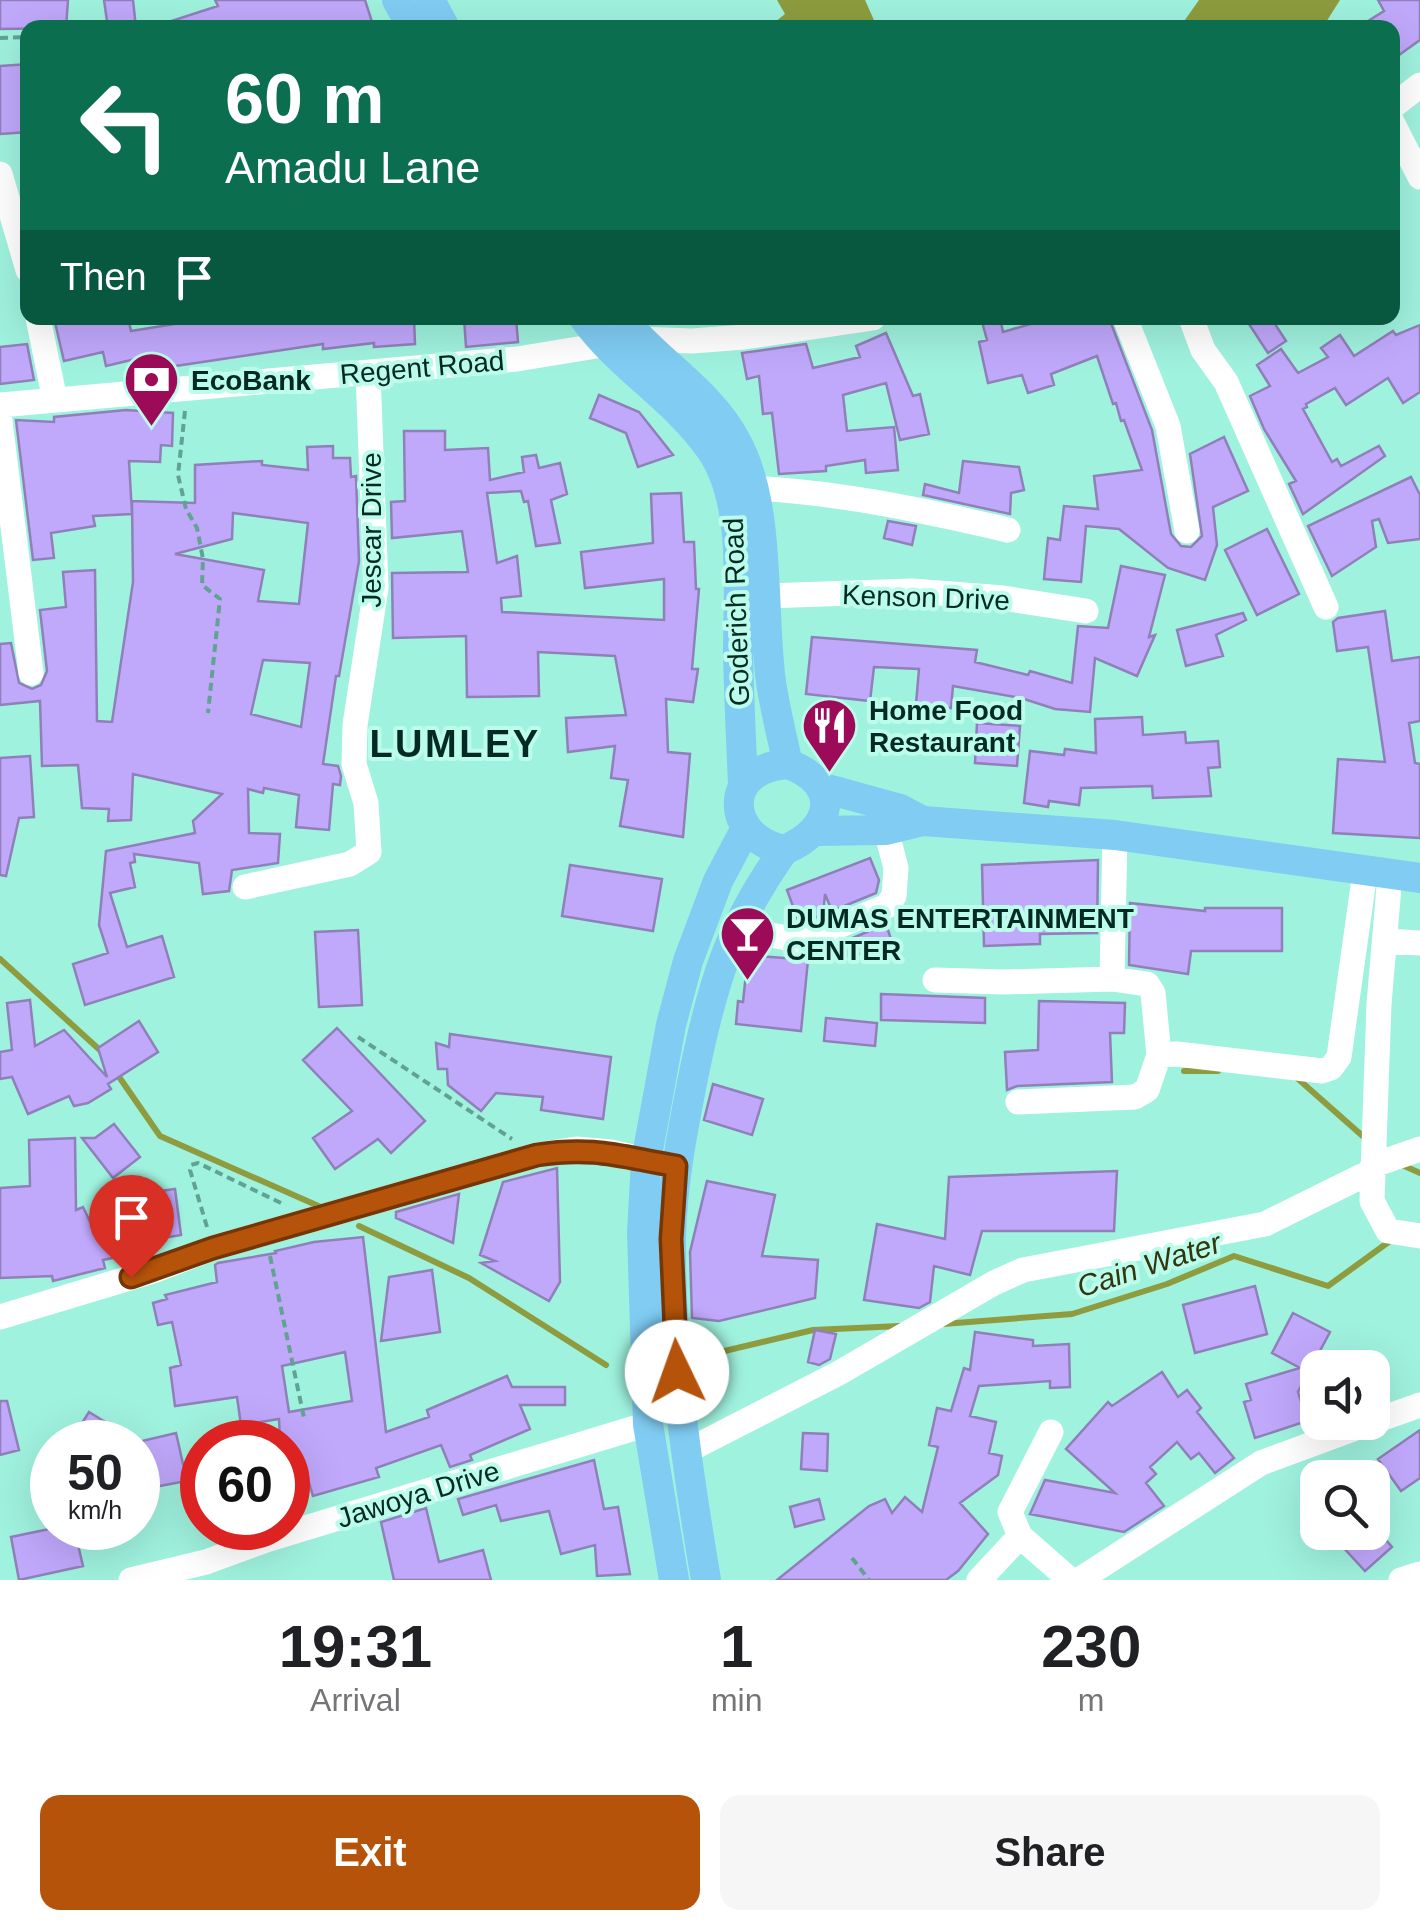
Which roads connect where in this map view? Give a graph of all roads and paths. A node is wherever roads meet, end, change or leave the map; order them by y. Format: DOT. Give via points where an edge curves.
graph roads {
  1 [pos="1420,85"];
  2 [pos="1400,101"];
  3 [pos="1400,138"];
  4 [pos="0,174"];
  5 [pos="1420,178"];
  6 [pos="20,243"];
  7 [pos="39,325"];
  8 [pos="589,325"];
  9 [pos="825,325"];
  10 [pos="1128,325"];
  11 [pos="1194,325"];
  12 [pos="631,328"];
  13 [pos="604,347"];
  14 [pos="368,373"];
  15 [pos="188,387"];
  16 [pos="55,400"];
  17 [pos="0,405"];
  18 [pos="0,421"];
  19 [pos="754,488"];
  20 [pos="1008,530"];
  21 [pos="1186,531"];
  22 [pos="765,596"];
  23 [pos="1326,607"];
  24 [pos="1086,611"];
  25 [pos="31,672"];
  26 [pos="208,713"];
  27 [pos="788,764"];
  28 [pos="743,784"];
  29 [pos="820,787"];
  30 [pos="923,821"];
  31 [pos="746,828"];
  32 [pos="817,830"];
  33 [pos="886,830"];
  34 [pos="1115,835"];
  35 [pos="784,850"];
  36 [pos="1391,875"];
  37 [pos="244,888"];
  38 [pos="735,928"];
  39 [pos="1386,941"];
  40 [pos="1420,943"];
  41 [pos="1112,978"];
  42 [pos="935,980"];
  43 [pos="358,1037"];
  44 [pos="1159,1055"];
  45 [pos="1018,1102"];
  46 [pos="1420,1149"];
  47 [pos="537,1155"];
  48 [pos="661,1164"];
  49 [pos="1374,1166"];
  50 [pos="314,1219"];
  51 [pos="264,1232"];
  52 [pos="1420,1236"];
  53 [pos="213,1248"];
  54 [pos="0,1317"];
  55 [pos="1420,1405"];
  56 [pos="1390,1416"];
  57 [pos="304,1418"];
  58 [pos="648,1424"];
  59 [pos="1050,1432"];
  60 [pos="1323,1440"];
  61 [pos="686,1452"];
  62 [pos="1020,1536"];
  63 [pos="852,1558"];
  64 [pos="1420,1574"];
  65 [pos="132,1580"];
  66 [pos="674,1580"];
  67 [pos="706,1580"];
  68 [pos="869,1580"];
  69 [pos="979,1580"];
  70 [pos="1070,1580"];
  71 [pos="1078,1580"];
  72 [pos="1401,1580"];
  1 -- 2 [label="street"];
  3 -- 5 [label="street"];
  4 -- 6 [label="street"];
  7 -- 16 [label="street"];
  8 -- 13 [label="main road, Goderich Road"];
  9 -- 12 [label="street, Regent Road" via="692,341"];
  10 -- 21 [label="street" via="1168,426"];
  11 -- 23 [label="street" via="1226,382"];
  12 -- 13 [label="street, Regent Road"];
  12 -- 19 [label="main road, Goderich Road" via="707,402 736,440"];
  13 -- 14 [label="street, Regent Road"];
  13 -- 28 [label="main road, Goderich Road" via="692,424 730,491 740,586"];
  14 -- 15 [label="street, Regent Road"];
  14 -- 37 [label="street, Jescar Drive" via="376,588 354,764 366,802 369,852 350,864"];
  15 -- 16 [label="street, Regent Road"];
  15 -- 26 [label="path" via="178,475 197,528 202,585 220,599"];
  16 -- 17 [label="street, Regent Road"];
  18 -- 25 [label="street"];
  19 -- 20 [label="street" via="889,502"];
  19 -- 22 [label="main road, Goderich Road"];
  22 -- 24 [label="street, Kenson Drive" via="912,591"];
  22 -- 27 [label="main road, Goderich Road" via="771,682"];
  27 -- 28 [label="main road" via="759,771"];
  27 -- 29 [label="main road"];
  28 -- 31 [label="main road" via="739,814"];
  29 -- 30 [label="main road" via="900,808"];
  29 -- 32 [label="main road" via="824,817"];
  30 -- 33 [label="main road"];
  30 -- 34 [label="main road"];
  31 -- 35 [label="main road"];
  31 -- 48 [label="main road" via="688,961 668,1042"];
  32 -- 33 [label="main road"];
  32 -- 35 [label="main road"];
  33 -- 38 [label="street" via="896,868 894,896 886,906 797,940"];
  34 -- 36 [label="main road"];
  34 -- 41 [label="street"];
  35 -- 38 [label="main road"];
  36 -- 39 [label="street"];
  36 -- 44 [label="street" via="1331,1068"];
  38 -- 48 [label="main road"];
  39 -- 40 [label="street"];
  39 -- 49 [label="street"];
  41 -- 42 [label="street"];
  41 -- 44 [label="street" via="1147,984 1153,992"];
  43 -- 47 [label="path"];
  44 -- 45 [label="street" via="1147,1090 1134,1097"];
  46 -- 49 [label="street"];
  47 -- 48 [label="street" via="576,1149"];
  47 -- 50 [label="street"];
  48 -- 58 [label="main road" via="642,1232"];
  48 -- 61 [label="main road"];
  49 -- 52 [label="street" via="1372,1201 1388,1232"];
  49 -- 61 [label="street" via="1265,1224 1051,1262 994,1283 839,1374"];
  50 -- 51 [label="street"];
  50 -- 53 [label="path" via="192,1165"];
  51 -- 53 [label="street"];
  51 -- 57 [label="path"];
  53 -- 54 [label="street"];
  55 -- 56 [label="street"];
  58 -- 65 [label="street, Jawoya Drive"];
  58 -- 66 [label="main road"];
  59 -- 62 [label="street" via="1010,1512"];
  60 -- 71 [label="street" via="1261,1463"];
  61 -- 67 [label="main road"];
  62 -- 69 [label="street"];
  62 -- 70 [label="street"];
  63 -- 68 [label="path"];
  64 -- 72 [label="street"];
}
